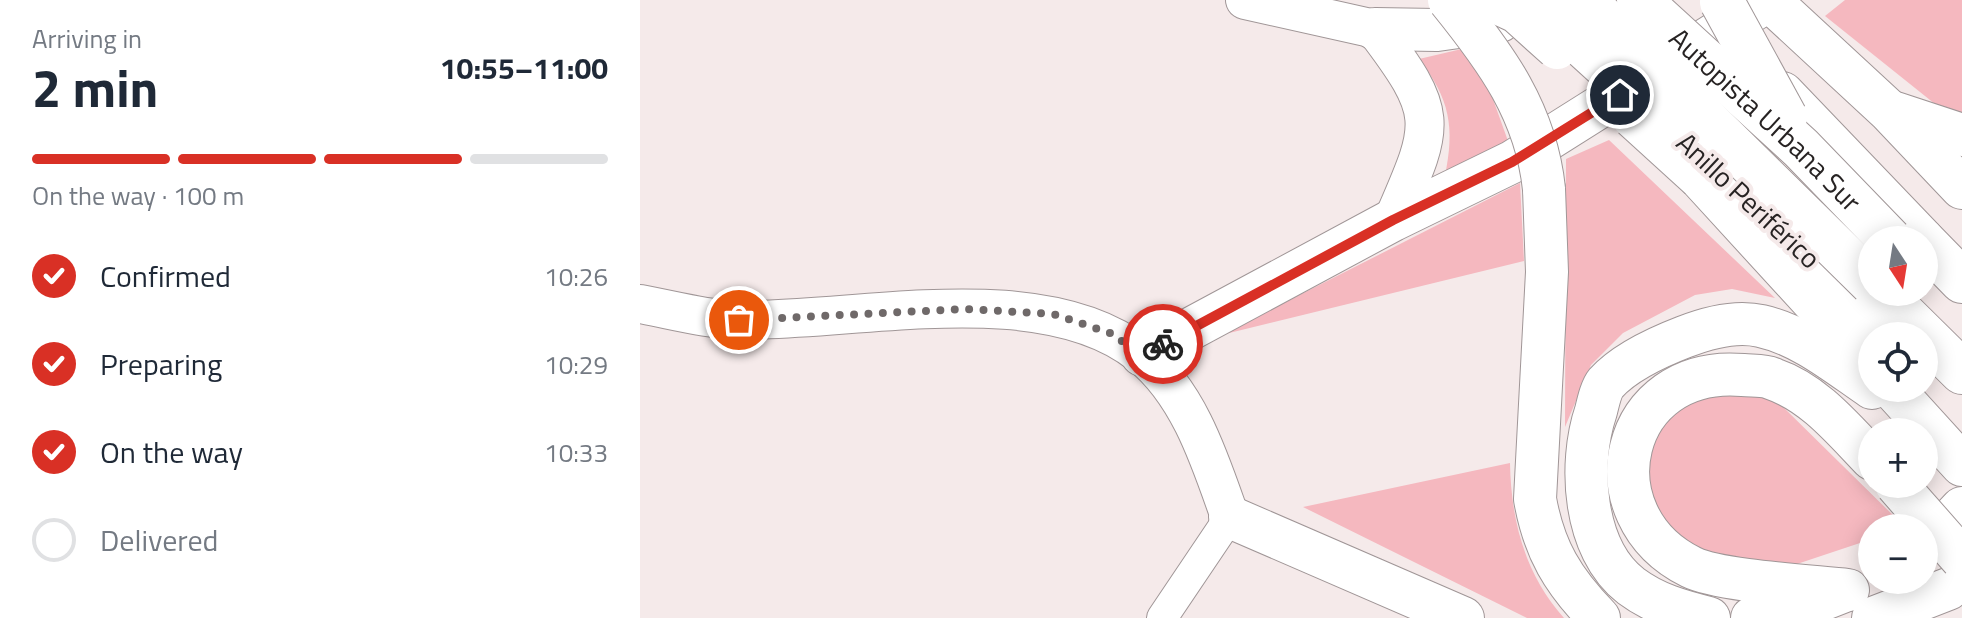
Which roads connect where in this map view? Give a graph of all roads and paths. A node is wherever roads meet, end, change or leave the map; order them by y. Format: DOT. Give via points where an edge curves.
graph roads {
  1 [pos="1245,0"];
  2 [pos="1437,0"];
  3 [pos="1449,0"];
  4 [pos="1491,0"];
  5 [pos="1533,0"];
  6 [pos="1582,0"];
  7 [pos="1639,0"];
  8 [pos="1682,0"];
  9 [pos="1720,0"];
  10 [pos="1769,0"];
  11 [pos="1384,14"];
  12 [pos="1889,111"];
  13 [pos="1962,135"];
  14 [pos="1801,148"];
  15 [pos="1702,166"];
  16 [pos="1962,188"];
  17 [pos="1393,220"];
  18 [pos="1876,226"];
  19 [pos="1909,226"];
  20 [pos="1938,256"];
  21 [pos="1858,269"];
  22 [pos="1962,281"];
  23 [pos="1938,289"];
  24 [pos="640,304"];
  25 [pos="1892,306"];
  26 [pos="1962,314"];
  27 [pos="1878,322"];
  28 [pos="1858,350"];
  29 [pos="1142,355"];
  30 [pos="1938,374"];
  31 [pos="1858,379"];
  32 [pos="1961,390"];
  33 [pos="1893,402"];
  34 [pos="1905,402"];
  35 [pos="1917,418"];
  36 [pos="1919,418"];
  37 [pos="1938,439"];
  38 [pos="1858,445"];
  39 [pos="1962,465"];
  40 [pos="1905,498"];
  41 [pos="1962,508"];
  42 [pos="1230,517"];
  43 [pos="1938,531"];
  44 [pos="1957,574"];
  45 [pos="1858,593"];
  46 [pos="1864,594"];
  47 [pos="1162,618"];
  48 [pos="1463,618"];
  49 [pos="1599,618"];
  50 [pos="1709,618"];
  51 [pos="1752,618"];
  52 [pos="1912,618"];
  1 -- 11 [label="street"];
  2 -- 11 [label="main road"];
  3 -- 49 [label="main road, bridge" via="1491,52 1522,107 1541,156 1547,272 1535,499 1540,532 1567,585"];
  4 -- 15 [label="main road, bridge" via="1517,12"];
  5 -- 15 [label="highway, Anillo Periférico, bridge"];
  6 -- 11 [label="main road" via="1437,30"];
  6 -- 21 [label="highway, Autopista Urbana Sur, bridge"];
  7 -- 14 [label="highway, Autopista Urbana Sur, bridge"];
  8 -- 19 [label="highway, bridge" via="1782,94"];
  9 -- 14 [label="highway, bridge"];
  10 -- 12 [label="main road"];
  10 -- 17 [label="main road" via="1512,162"];
  11 -- 17 [label="street" via="1425,113 1425,147"];
  12 -- 13 [label="main road"];
  12 -- 16 [label="main road"];
  14 -- 18 [label="highway, Autopista Urbana Sur, bridge"];
  15 -- 27 [label="highway, Anillo Periférico"];
  15 -- 28 [label="main road"];
  17 -- 29 [label="main road"];
  20 -- 22 [label="highway"];
  23 -- 26 [label="highway"];
  24 -- 29 [label="street" via="739,320 965,309 1053,314 1110,333"];
  25 -- 32 [label="highway"];
  29 -- 42 [label="street" via="1174,390 1207,451"];
  30 -- 32 [label="highway"];
  31 -- 50 [label="main road" via="1802,341 1759,325 1711,327 1683,337 1656,348 1605,384 1589,431 1583,473 1591,516 1608,558 1629,585 1666,607"];
  33 -- 35 [label="main road"];
  34 -- 36 [label="main road"];
  37 -- 39 [label="main road"];
  38 -- 45 [label="main road" via="1820,406 1772,378 1726,374 1686,380 1655,400 1635,433 1628,464 1630,497 1668,555 1694,569"];
  40 -- 44 [label="main road, bridge"];
  41 -- 43 [label="main road"];
  42 -- 47 [label="street"];
  42 -- 48 [label="main road"];
  44 -- 52 [label="main road"];
  46 -- 51 [label="main road"];
}
